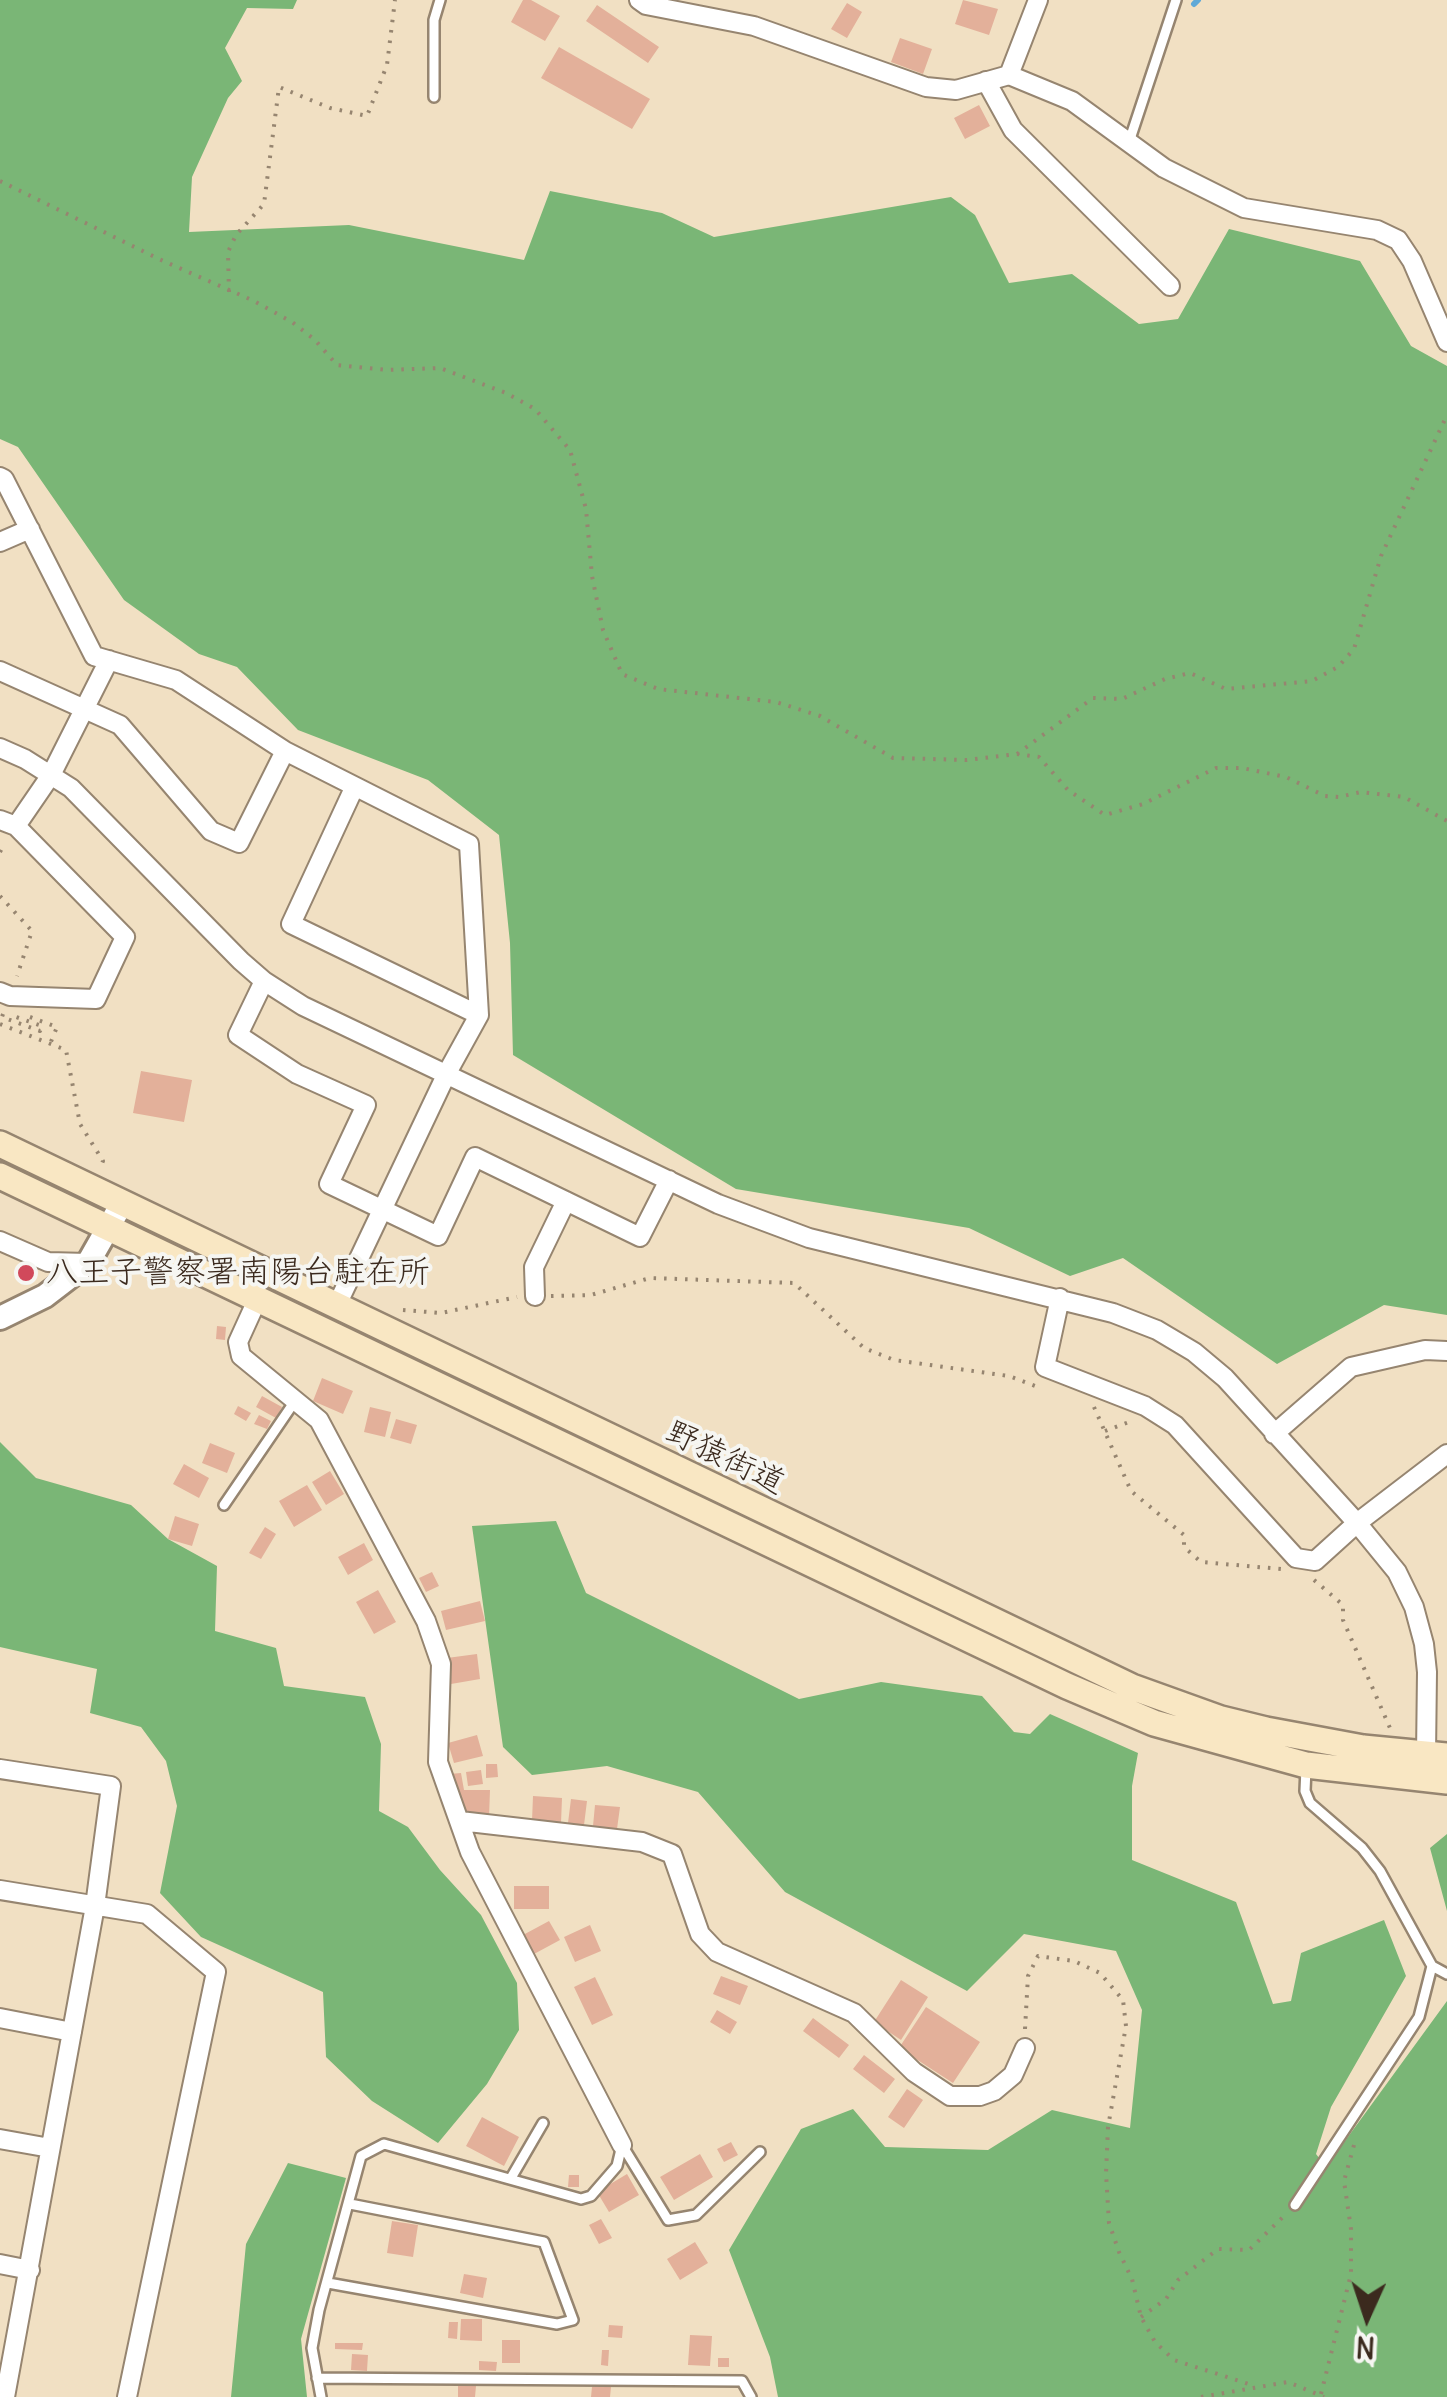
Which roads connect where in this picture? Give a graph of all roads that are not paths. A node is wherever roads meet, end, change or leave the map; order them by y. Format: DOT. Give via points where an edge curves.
graph roads {
  1 [pos="440,0"];
  2 [pos="639,0"];
  3 [pos="1038,0"];
  4 [pos="1176,0"];
  5 [pos="1008,75"];
  6 [pos="986,82"];
  7 [pos="434,98"];
  8 [pos="1128,142"];
  9 [pos="1170,286"];
  10 [pos="1447,342"];
  11 [pos="0,477"];
  12 [pos="30,528"];
  13 [pos="0,542"];
  14 [pos="109,660"];
  15 [pos="0,671"];
  16 [pos="83,708"];
  17 [pos="0,748"];
  18 [pos="285,751"];
  19 [pos="51,775"];
  20 [pos="354,788"];
  21 [pos="8,823"];
  22 [pos="264,981"];
  23 [pos="5,994"];
  24 [pos="479,1015"];
  25 [pos="447,1073"];
  26 [pos="0,1144"];
  27 [pos="0,1176"];
  28 [pos="668,1180"];
  29 [pos="566,1201"];
  30 [pos="121,1205"];
  31 [pos="382,1210"];
  32 [pos="109,1230"];
  33 [pos="0,1241"];
  34 [pos="88,1263"];
  35 [pos="534,1296"];
  36 [pos="258,1298"];
  37 [pos="1060,1298"];
  38 [pos="336,1307"];
  39 [pos="0,1318"];
  40 [pos="1447,1352"];
  41 [pos="296,1401"];
  42 [pos="1274,1434"];
  43 [pos="1447,1454"];
  44 [pos="224,1504"];
  45 [pos="1357,1523"];
  46 [pos="1437,1756"];
  47 [pos="1306,1765"];
  48 [pos="0,1769"];
  49 [pos="1447,1781"];
  50 [pos="460,1820"];
  51 [pos="0,1890"];
  52 [pos="95,1906"];
  53 [pos="1432,1966"];
  54 [pos="1447,1974"];
  55 [pos="0,2018"];
  56 [pos="72,2032"];
  57 [pos="1025,2048"];
  58 [pos="543,2123"];
  59 [pos="0,2139"];
  60 [pos="622,2145"];
  61 [pos="50,2148"];
  62 [pos="760,2152"];
  63 [pos="511,2178"];
  64 [pos="350,2204"];
  65 [pos="1295,2205"];
  66 [pos="0,2264"];
  67 [pos="30,2270"];
  68 [pos="328,2283"];
  69 [pos="317,2378"];
  70 [pos="5,2397"];
  71 [pos="126,2397"];
  72 [pos="321,2397"];
  73 [pos="751,2397"];
  1 -- 7 [label="lane"];
  2 -- 6 [label="street" via="754,26 926,88"];
  3 -- 5 [label="street"];
  4 -- 8 [label="lane"];
  5 -- 6 [label="street"];
  5 -- 8 [label="street" via="1072,102"];
  6 -- 9 [label="street" via="1013,130"];
  8 -- 10 [label="street" via="1244,208 1377,230 1398,240"];
  11 -- 12 [label="street"];
  12 -- 13 [label="street"];
  12 -- 14 [label="street" via="94,656"];
  14 -- 16 [label="street"];
  14 -- 18 [label="street" via="176,680"];
  15 -- 16 [label="street"];
  16 -- 18 [label="street" via="120,726 211,831 239,843"];
  16 -- 19 [label="street"];
  17 -- 19 [label="street"];
  18 -- 20 [label="street"];
  19 -- 21 [label="street"];
  19 -- 22 [label="street"];
  20 -- 24 [label="street" via="469,844"];
  20 -- 24 [label="street" via="291,924"];
  21 -- 23 [label="street" via="125,938 96,1000"];
  22 -- 25 [label="street"];
  22 -- 31 [label="street" via="238,1035 297,1074 366,1105 329,1184"];
  24 -- 25 [label="street"];
  25 -- 28 [label="street"];
  25 -- 31 [label="street"];
  26 -- 30 [label="main road, 野猿街道"];
  27 -- 32 [label="main road, 野猿街道"];
  28 -- 29 [label="street" via="640,1236"];
  28 -- 37 [label="street" via="809,1238"];
  29 -- 31 [label="street" via="475,1157 438,1236"];
  29 -- 35 [label="street" via="534,1267"];
  30 -- 32 [label="street"];
  30 -- 38 [label="main road, 野猿街道"];
  31 -- 38 [label="street"];
  32 -- 34 [label="street"];
  32 -- 36 [label="main road, 野猿街道"];
  33 -- 34 [label="street" via="48,1262"];
  34 -- 39 [label="street" via="45,1296"];
  36 -- 41 [label="street" via="238,1342 241,1356"];
  36 -- 47 [label="main road, 野猿街道" via="1067,1686 1154,1723"];
  37 -- 42 [label="street" via="1157,1330 1194,1352"];
  37 -- 45 [label="street" via="1045,1367 1145,1406 1175,1426 1296,1558 1315,1561"];
  38 -- 46 [label="main road, 野猿街道" via="1132,1687 1266,1730"];
  40 -- 42 [label="street" via="1425,1350 1351,1366"];
  41 -- 44 [label="lane"];
  41 -- 50 [label="street" via="318,1420 426,1621 441,1664 438,1762"];
  42 -- 45 [label="street"];
  43 -- 45 [label="street"];
  45 -- 46 [label="street" via="1414,1607"];
  47 -- 49 [label="main road, 野猿街道"];
  47 -- 53 [label="lane" via="1310,1803 1380,1871"];
  48 -- 52 [label="street" via="111,1786"];
  50 -- 57 [label="street" via="642,1842 672,1854 700,1934 717,1952 854,2012 914,2072 950,2096 994,2090 1013,2075"];
  50 -- 60 [label="street" via="502,1917"];
  51 -- 52 [label="street"];
  52 -- 56 [label="street"];
  52 -- 71 [label="street" via="147,1914 216,1972"];
  53 -- 54 [label="lane"];
  53 -- 65 [label="lane" via="1418,2016"];
  55 -- 56 [label="street"];
  56 -- 61 [label="street"];
  58 -- 63 [label="lane"];
  59 -- 61 [label="street"];
  60 -- 62 [label="lane" via="668,2220 696,2215"];
  60 -- 63 [label="lane" via="617,2166 581,2199"];
  61 -- 67 [label="street"];
  63 -- 64 [label="lane" via="384,2144 361,2156"];
  64 -- 68 [label="lane"];
  64 -- 68 [label="lane" via="544,2242 573,2320 557,2324"];
  66 -- 67 [label="street"];
  67 -- 70 [label="street"];
  68 -- 69 [label="lane" via="312,2348"];
  69 -- 72 [label="lane"];
  69 -- 73 [label="lane" via="742,2381"];
}
